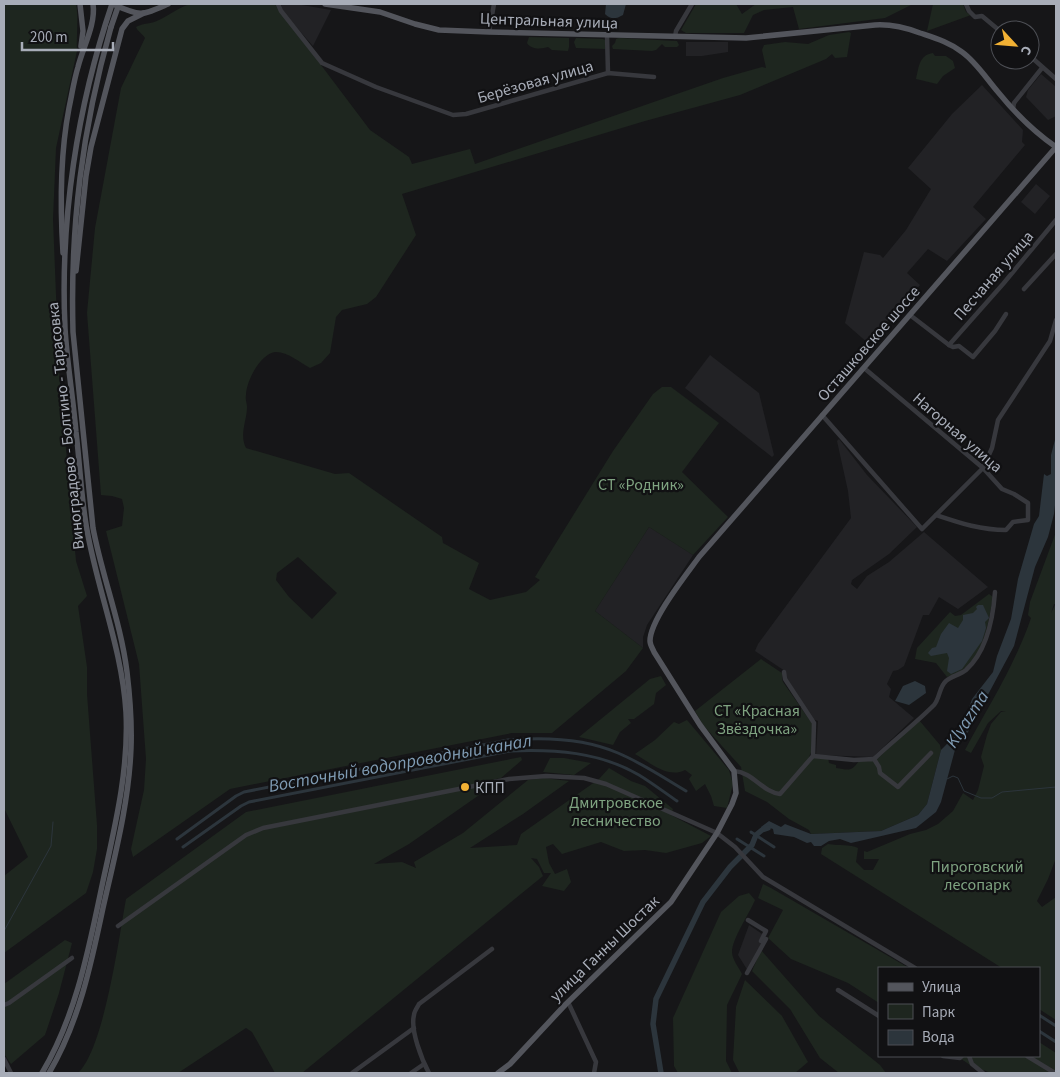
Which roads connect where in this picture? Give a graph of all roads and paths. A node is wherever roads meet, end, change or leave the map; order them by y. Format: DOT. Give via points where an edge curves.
graph roads {
  1 [pos="80,4"];
  2 [pos="93,4"];
  3 [pos="112,4"];
  4 [pos="119,4"];
  5 [pos="166,4"];
  6 [pos="278,4"];
  7 [pos="325,4"];
  8 [pos="496,4"];
  9 [pos="692,4"];
  10 [pos="966,4"];
  11 [pos="144,13"];
  12 [pos="990,23"];
  13 [pos="108,25"];
  14 [pos="488,32"];
  15 [pos="607,35"];
  16 [pos="675,37"];
  17 [pos="78,68"];
  18 [pos="1042,68"];
  19 [pos="608,73"];
  20 [pos="654,77"];
  21 [pos="1056,79"];
  22 [pos="1012,105"];
  23 [pos="1056,147"];
  24 [pos="1056,220"];
  25 [pos="1056,254"];
  26 [pos="65,283"];
  27 [pos="1024,289"];
  28 [pos="73,307"];
  29 [pos="1006,314"];
  30 [pos="910,315"];
  31 [pos="1056,320"];
  32 [pos="949,345"];
  33 [pos="864,368"];
  34 [pos="822,416"];
  35 [pos="983,468"];
  36 [pos="936,515"];
  37 [pos="995,592"];
  38 [pos="784,672"];
  39 [pos="931,753"];
  40 [pos="813,756"];
  41 [pos="874,759"];
  42 [pos="734,771"];
  43 [pos="717,833"];
  44 [pos="748,920"];
  45 [pos="118,926"];
  46 [pos="492,949"];
  47 [pos="72,958"];
  48 [pos="913,967"];
  49 [pos="747,973"];
  50 [pos="838,990"];
  51 [pos="568,1002"];
  52 [pos="4,1005"];
  53 [pos="878,1015"];
  54 [pos="414,1028"];
  55 [pos="969,1057"];
  56 [pos="1029,1057"];
  57 [pos="4,1059"];
  58 [pos="424,1064"];
  59 [pos="11,1073"];
  60 [pos="42,1073"];
  61 [pos="49,1073"];
  62 [pos="352,1073"];
  63 [pos="411,1073"];
  64 [pos="428,1073"];
  65 [pos="498,1073"];
  66 [pos="594,1073"];
  67 [pos="983,1073"];
  68 [pos="1055,1073"];
  1 -- 17 [label="main road" via="83,32"];
  2 -- 17 [label="main road"];
  3 -- 11 [label="main road"];
  3 -- 13 [label="main road, Виноградово - Болтино - Тарасовка"];
  4 -- 13 [label="main road, Виноградово - Болтино - Тарасовка, bridge"];
  5 -- 11 [label="main road"];
  6 -- 19 [label="street, Берёзовая улица" via="322,63 376,87 454,115"];
  7 -- 14 [label="main road, Центральная улица" via="380,12 432,28"];
  8 -- 14 [label="street"];
  9 -- 16 [label="street"];
  10 -- 12 [label="street" via="975,17 982,16"];
  11 -- 28 [label="main road" via="128,21 122,29 100,108 86,176"];
  13 -- 26 [label="main road, Виноградово - Болтино - Тарасовка" via="84,106 75,158 68,214"];
  13 -- 28 [label="main road, Виноградово - Болтино - Тарасовка" via="81,159 73,253"];
  14 -- 15 [label="main road, Центральная улица"];
  15 -- 16 [label="main road, Центральная улица"];
  15 -- 19 [label="street"];
  16 -- 22 [label="main road, Центральная улица" via="746,38 875,25 899,26 943,41 962,52"];
  17 -- 26 [label="main road" via="63,154 61,227"];
  18 -- 21 [label="street"];
  18 -- 22 [label="street"];
  19 -- 20 [label="street, Берёзовая улица"];
  22 -- 23 [label="main road, Центральная улица" via="1033,129"];
  23 -- 30 [label="main road, Осташковское шоссе"];
  24 -- 32 [label="street, Песчаная улица"];
  25 -- 27 [label="street"];
  26 -- 60 [label="main road, Виноградово - Болтино - Тарасовка" via="65,329 87,529 122,671 126,749 121,794 78,992 67,1024"];
  28 -- 61 [label="main road, Виноградово - Болтино - Тарасовка" via="93,528 127,669 131,748 122,822 84,993"];
  29 -- 32 [label="street" via="973,357 959,346"];
  30 -- 32 [label="street"];
  30 -- 33 [label="main road, Осташковское шоссе"];
  31 -- 35 [label="street" via="1050,342 998,420 992,448"];
  33 -- 34 [label="main road, Осташковское шоссе"];
  33 -- 35 [label="street, Нагорная улица"];
  34 -- 36 [label="street" via="922,529"];
  34 -- 42 [label="main road, Осташковское шоссе" via="699,557 653,628 650,642 654,652 700,725"];
  35 -- 36 [label="street"];
  35 -- 36 [label="street, Нагорная улица" via="1002,489 1028,503 1027,521 1013,522 1006,530 986,530"];
  37 -- 41 [label="street" via="989,631 970,666 947,679 935,704"];
  38 -- 40 [label="street" via="785,679 814,723"];
  39 -- 41 [label="street" via="898,787 880,773"];
  40 -- 41 [label="street"];
  40 -- 42 [label="street" via="780,794 773,793 745,773"];
  42 -- 43 [label="main road, улица Ганны Шостак" via="736,793"];
  43 -- 45 [label="street" via="606,784 584,778 527,777 263,828 246,835"];
  43 -- 48 [label="street" via="763,877"];
  43 -- 51 [label="main road, улица Ганны Шостак" via="671,902"];
  44 -- 49 [label="street" via="766,931"];
  46 -- 54 [label="street" via="418,1004"];
  47 -- 52 [label="street"];
  50 -- 53 [label="street"];
  51 -- 65 [label="main road, улица Ганны Шостак"];
  51 -- 66 [label="street" via="596,1062"];
  54 -- 58 [label="street"];
  54 -- 62 [label="street"];
  55 -- 67 [label="street" via="972,1064"];
  56 -- 68 [label="street"];
  57 -- 59 [label="street"];
  58 -- 63 [label="street"];
  58 -- 64 [label="street"];
}
